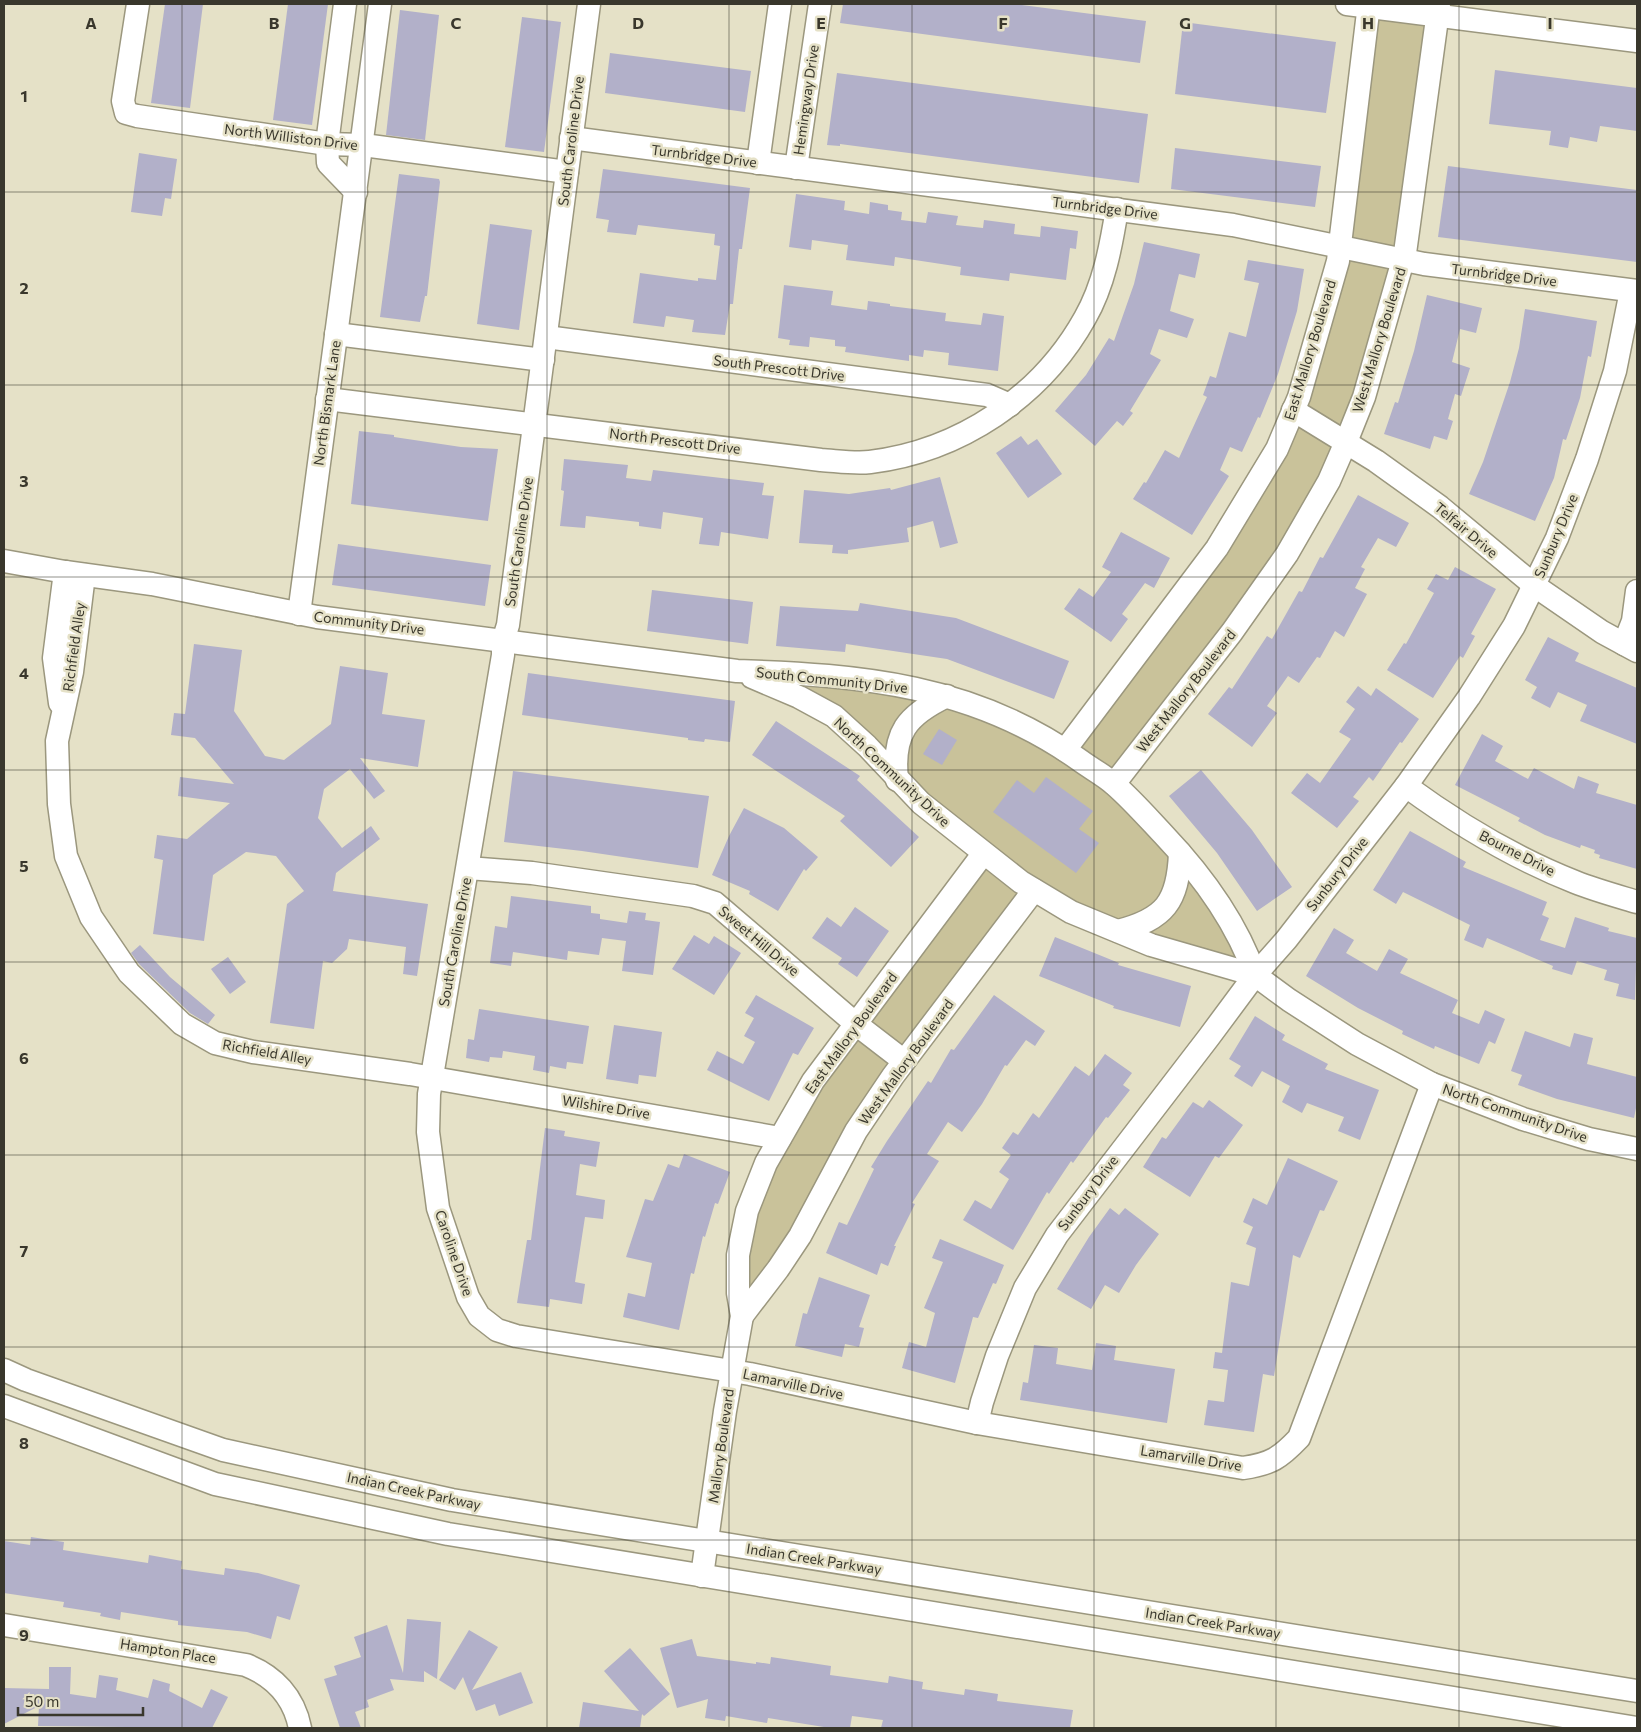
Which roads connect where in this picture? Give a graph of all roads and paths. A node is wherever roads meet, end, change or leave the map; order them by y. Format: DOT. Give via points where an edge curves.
graph roads {
  1 [pos="138,4"];
  2 [pos="345,4"];
  3 [pos="380,4"];
  4 [pos="589,4"];
  5 [pos="780,4"];
  6 [pos="820,4"];
  7 [pos="1362,5"];
  8 [pos="1438,9"];
  9 [pos="1637,41"];
  10 [pos="571,138"];
  11 [pos="327,144"];
  12 [pos="363,145"];
  13 [pos="758,163"];
  14 [pos="796,168"];
  15 [pos="567,172"];
  16 [pos="356,192"];
  17 [pos="1117,210"];
  18 [pos="1340,247"];
  19 [pos="1403,259"];
  20 [pos="1634,291"];
  21 [pos="336,334"];
  22 [pos="546,338"];
  23 [pos="543,360"];
  24 [pos="328,399"];
  25 [pos="1010,405"];
  26 [pos="1293,410"];
  27 [pos="535,423"];
  28 [pos="1346,442"];
  29 [pos="4,561"];
  30 [pos="74,574"];
  31 [pos="1535,586"];
  32 [pos="1637,592"];
  33 [pos="299,614"];
  34 [pos="503,641"];
  35 [pos="1630,647"];
  36 [pos="737,671"];
  37 [pos="947,696"];
  38 [pos="1065,750"];
  39 [pos="897,780"];
  40 [pos="1114,784"];
  41 [pos="1406,786"];
  42 [pos="1180,853"];
  43 [pos="983,854"];
  44 [pos="468,868"];
  45 [pos="1034,890"];
  46 [pos="1637,902"];
  47 [pos="1118,931"];
  48 [pos="1255,975"];
  49 [pos="856,1024"];
  50 [pos="904,1061"];
  51 [pos="431,1078"];
  52 [pos="1432,1084"];
  53 [pos="780,1138"];
  54 [pos="1637,1149"];
  55 [pos="742,1316"];
  56 [pos="4,1370"];
  57 [pos="732,1372"];
  58 [pos="4,1406"];
  59 [pos="977,1423"];
  60 [pos="707,1542"];
  61 [pos="702,1576"];
  62 [pos="4,1626"];
  63 [pos="1637,1691"];
  64 [pos="300,1728"];
  65 [pos="1637,1728"];
  1 -- 11 [label="street, North Williston Drive" via="123,101 126,113"];
  2 -- 11 [label="street"];
  3 -- 12 [label="street, North Bismark Lane"];
  4 -- 10 [label="street, South Caroline Drive"];
  5 -- 13 [label="street"];
  6 -- 14 [label="street, Hemingway Drive"];
  7 -- 8 [label="street"];
  7 -- 18 [label="street, East Mallory Boulevard"];
  8 -- 9 [label="street"];
  8 -- 19 [label="street, West Mallory Boulevard"];
  10 -- 13 [label="street, Turnbridge Drive"];
  10 -- 15 [label="street, South Caroline Drive"];
  11 -- 12 [label="street, North Williston Drive"];
  11 -- 16 [label="street" via="328,163"];
  12 -- 15 [label="street, North Williston Drive"];
  12 -- 16 [label="street, North Bismark Lane"];
  13 -- 14 [label="street, Turnbridge Drive"];
  14 -- 17 [label="street, Turnbridge Drive"];
  15 -- 22 [label="street, South Caroline Drive"];
  16 -- 21 [label="street, North Bismark Lane"];
  17 -- 18 [label="street, Turnbridge Drive" via="1233,225"];
  17 -- 25 [label="street, North Prescott Drive" via="1108,259 1086,317 1061,356 1022,397"];
  18 -- 19 [label="street, Turnbridge Drive"];
  18 -- 26 [label="street, East Mallory Boulevard"];
  19 -- 20 [label="street, Turnbridge Drive"];
  19 -- 28 [label="street, West Mallory Boulevard" via="1364,397"];
  20 -- 31 [label="street, Sunbury Drive" via="1615,371 1587,460"];
  21 -- 23 [label="street"];
  21 -- 24 [label="street, North Bismark Lane"];
  22 -- 23 [label="street, South Caroline Drive"];
  22 -- 25 [label="street, South Prescott Drive" via="987,395"];
  23 -- 27 [label="street, South Caroline Drive"];
  24 -- 27 [label="street, North Prescott Drive"];
  24 -- 33 [label="street, North Bismark Lane"];
  25 -- 27 [label="street, North Prescott Drive" via="946,444 869,463 812,459"];
  26 -- 28 [label="street, Telfair Drive"];
  26 -- 38 [label="street, East Mallory Boulevard" via="1277,449 1217,548"];
  27 -- 34 [label="street, South Caroline Drive" via="508,625"];
  28 -- 31 [label="street, Telfair Drive" via="1440,506"];
  28 -- 40 [label="street, West Mallory Boulevard" via="1329,481 1287,554 1232,632"];
  29 -- 30 [label="street, Community Drive"];
  30 -- 33 [label="street, Community Drive" via="152,584"];
  30 -- 51 [label="street, Richfield Alley" via="54,658 62,718 57,741 58,787 66,856 91,917 129,973 182,1024 215,1043 253,1052"];
  31 -- 35 [label="street, Telfair Drive"];
  31 -- 41 [label="street, Sunbury Drive" via="1469,697"];
  32 -- 35 [label="street"];
  33 -- 34 [label="street, Community Drive"];
  34 -- 36 [label="street, Community Drive"];
  34 -- 44 [label="street, South Caroline Drive"];
  36 -- 37 [label="street, South Community Drive" via="896,684"];
  36 -- 39 [label="street, North Community Drive" via="798,696 834,716"];
  37 -- 38 [label="street, South Community Drive" via="1008,718"];
  37 -- 39 [label="street" via="925,707 901,732 897,749"];
  38 -- 40 [label="street, South Community Drive"];
  39 -- 43 [label="street, North Community Drive"];
  40 -- 42 [label="street, South Community Drive"];
  41 -- 46 [label="street, Bourne Drive" via="1446,816 1528,862 1577,883"];
  41 -- 48 [label="street, Sunbury Drive"];
  42 -- 47 [label="street" via="1180,872 1169,903 1152,920"];
  42 -- 48 [label="street, South Community Drive" via="1211,891 1233,926"];
  43 -- 45 [label="street, North Community Drive"];
  43 -- 49 [label="street, East Mallory Boulevard"];
  44 -- 49 [label="street, Sweet Hill Drive" via="532,873 693,896 715,903"];
  44 -- 51 [label="street, South Caroline Drive"];
  45 -- 47 [label="street, North Community Drive" via="1071,912"];
  45 -- 50 [label="street, West Mallory Boulevard"];
  47 -- 48 [label="street, North Community Drive" via="1151,945"];
  48 -- 52 [label="street, North Community Drive" via="1357,1044"];
  48 -- 59 [label="street, Sunbury Drive" via="1057,1235 1025,1288 997,1356"];
  49 -- 50 [label="street, Sweet Hill Drive"];
  49 -- 53 [label="street, East Mallory Boulevard" via="813,1081"];
  50 -- 55 [label="street, West Mallory Boulevard" via="856,1131 800,1236"];
  51 -- 53 [label="street, Wilshire Drive"];
  51 -- 57 [label="street, Caroline Drive" via="428,1132 438,1208 468,1297 479,1316 498,1330 516,1336"];
  52 -- 54 [label="street, North Community Drive" via="1522,1118 1589,1139"];
  52 -- 59 [label="street, Lamarville Drive" via="1300,1438 1284,1454 1264,1465 1243,1468"];
  53 -- 55 [label="street, East Mallory Boulevard" via="747,1211 738,1255"];
  55 -- 57 [label="street, Mallory Boulevard"];
  56 -- 60 [label="street, Indian Creek Parkway" via="223,1450 452,1500"];
  57 -- 59 [label="street, Lamarville Drive"];
  57 -- 60 [label="street, Mallory Boulevard"];
  58 -- 61 [label="street" via="215,1484 448,1534"];
  60 -- 61 [label="street, Mallory Boulevard"];
  60 -- 63 [label="street, Indian Creek Parkway"];
  61 -- 65 [label="street"];
  62 -- 64 [label="street, Hampton Place" via="246,1665 279,1686 294,1708"];
}
